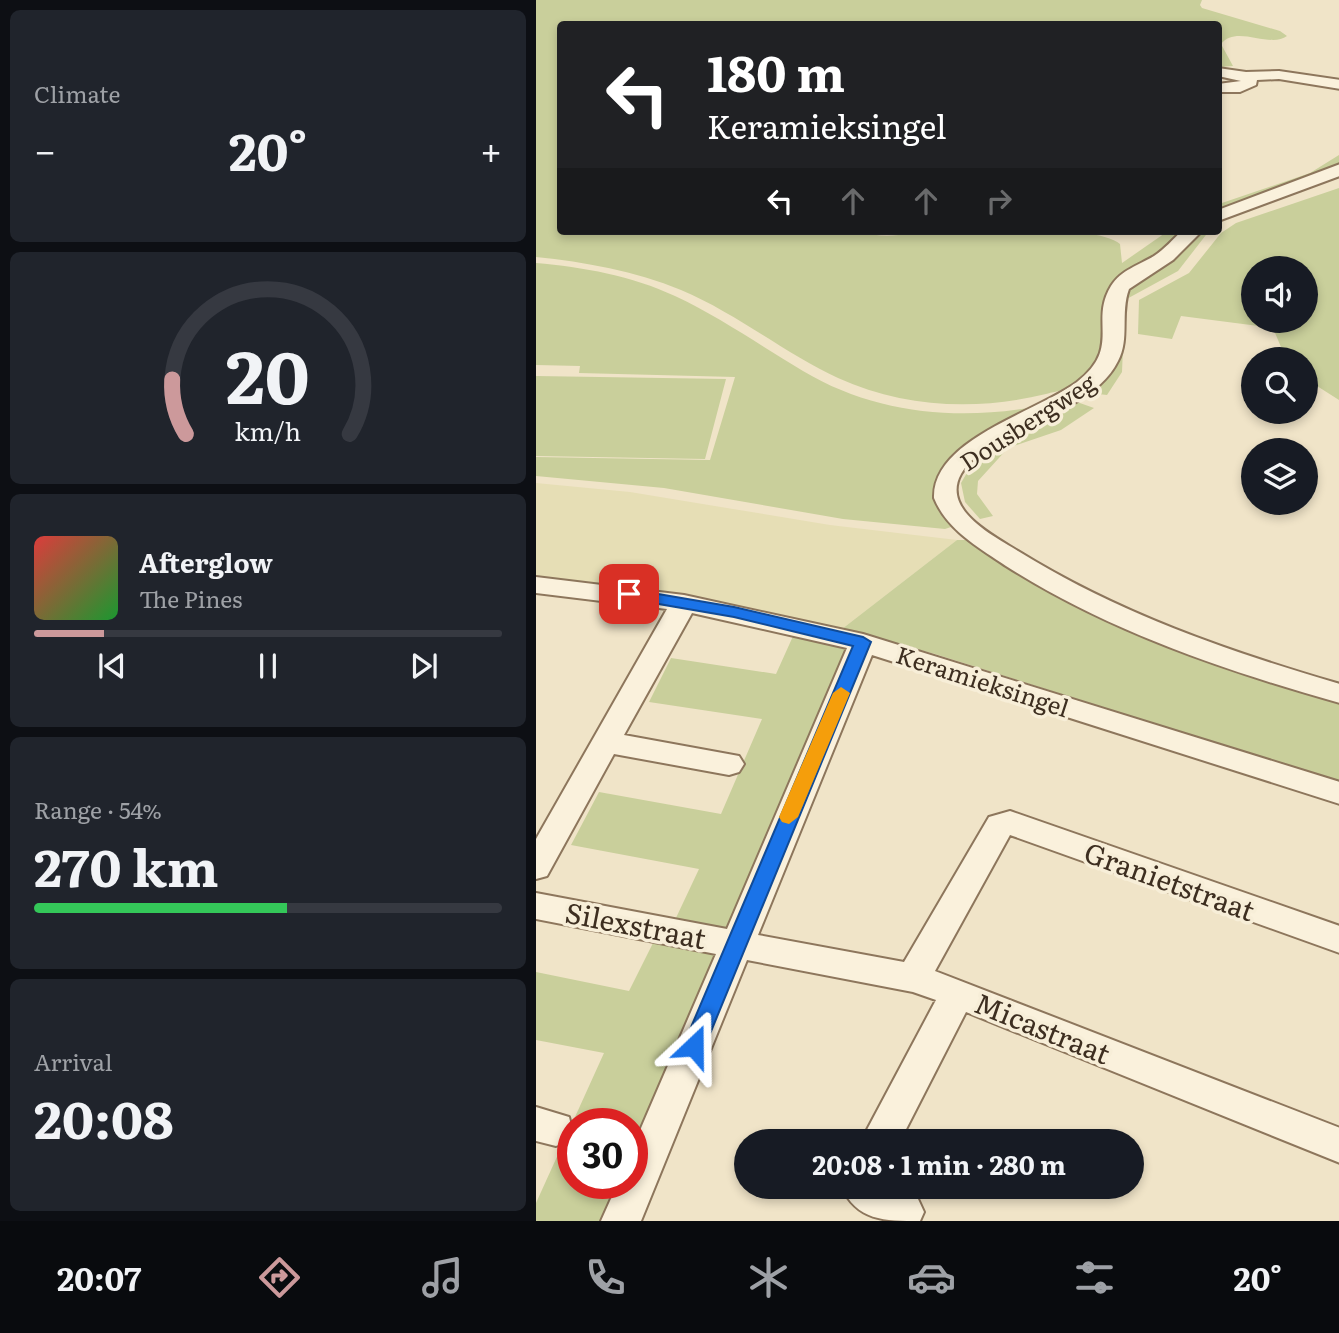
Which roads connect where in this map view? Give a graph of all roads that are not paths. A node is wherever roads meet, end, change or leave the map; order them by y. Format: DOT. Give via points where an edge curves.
graph roads {
  1 [pos="1222,73"];
  2 [pos="1246,76"];
  3 [pos="1339,85"];
  4 [pos="1222,88"];
  5 [pos="1339,169"];
  6 [pos="1222,215"];
  7 [pos="1189,235"];
  8 [pos="536,585"];
  9 [pos="684,603"];
  10 [pos="863,642"];
  11 [pos="1339,694"];
  12 [pos="608,743"];
  13 [pos="729,764"];
  14 [pos="1339,793"];
  15 [pos="536,867"];
  16 [pos="536,906"];
  17 [pos="1339,940"];
  18 [pos="737,943"];
  19 [pos="913,978"];
  20 [pos="958,993"];
  21 [pos="886,1129"];
  22 [pos="1339,1146"];
  23 [pos="874,1199"];
  24 [pos="909,1218"];
  25 [pos="621,1221"];
  1 -- 2 [label="street"];
  2 -- 3 [label="street" via="1279,75"];
  2 -- 4 [label="street" via="1251,82 1246,87"];
  5 -- 6 [label="street"];
  7 -- 11 [label="street, Dousbergweg" via="1122,285 1114,301 1115,343 1102,372 1069,400 1013,428 955,466 945,486 947,501 970,530 1083,601 1215,656"];
  8 -- 9 [label="street, Keramieksingel"];
  9 -- 10 [label="street, Keramieksingel"];
  9 -- 12 [label="street"];
  10 -- 14 [label="street, Keramieksingel"];
  10 -- 18 [label="street"];
  12 -- 13 [label="street"];
  12 -- 15 [label="street"];
  16 -- 18 [label="street, Silexstraat"];
  17 -- 19 [label="street, Granietstraat" via="1010,823 1000,825"];
  18 -- 19 [label="street, Micastraat"];
  18 -- 25 [label="street"];
  19 -- 20 [label="street, Micastraat"];
  20 -- 21 [label="street"];
  20 -- 22 [label="street, Micastraat"];
  23 -- 24 [label="street"];
}
